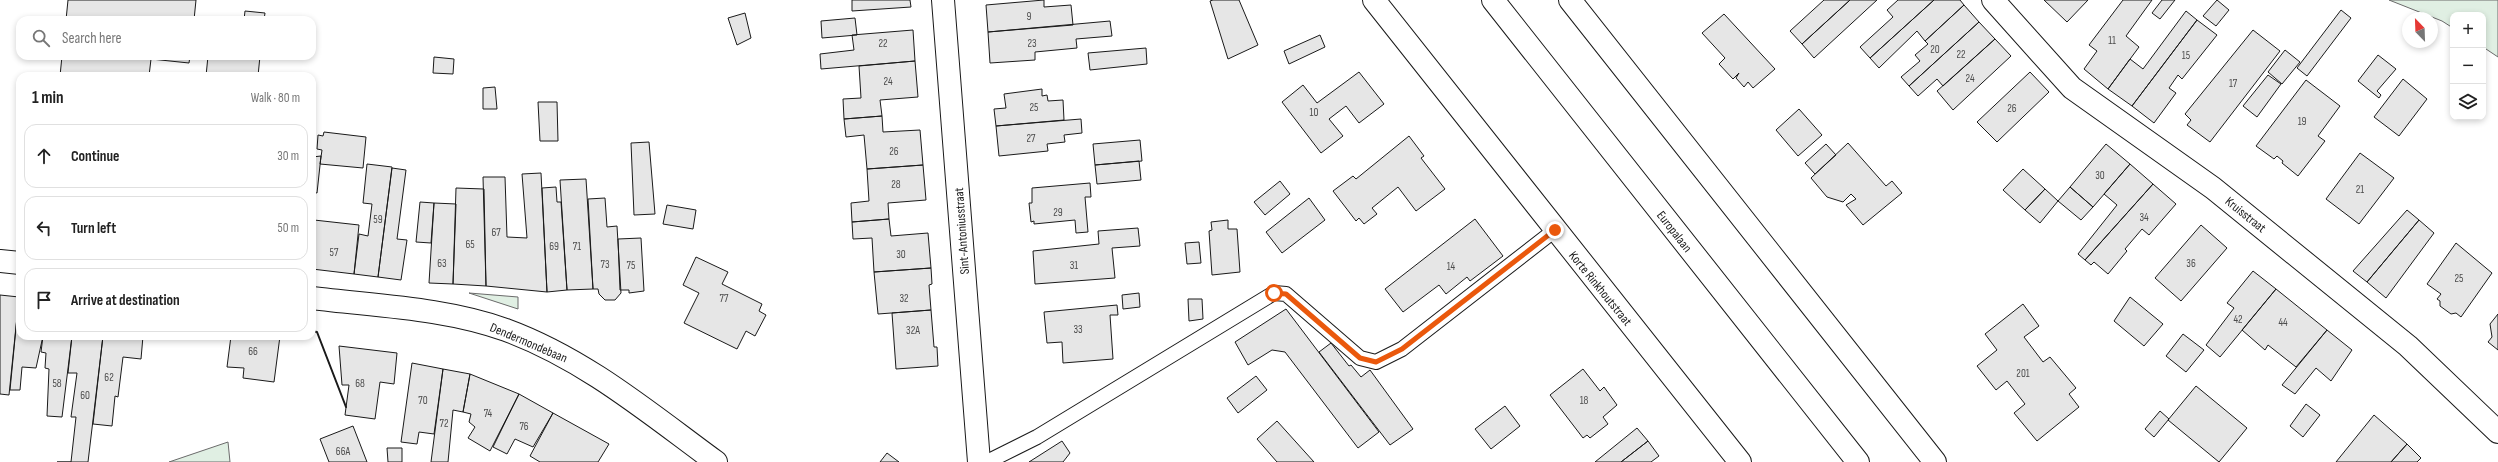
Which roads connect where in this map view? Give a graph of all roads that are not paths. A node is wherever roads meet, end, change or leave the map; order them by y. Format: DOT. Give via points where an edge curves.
graph roads {
  1 [pos="943,0"];
  2 [pos="1374,0"];
  3 [pos="1493,0"];
  4 [pos="1570,0"];
  5 [pos="1994,0"];
  6 [pos="1555,230"];
  7 [pos="0,261"];
  8 [pos="16,263"];
  9 [pos="316,299"];
  10 [pos="2498,432"];
  11 [pos="716,462"];
  12 [pos="979,462"];
  13 [pos="987,462"];
  14 [pos="1740,462"];
  15 [pos="1858,462"];
  16 [pos="1935,462"];
  1 -- 12 [label="main road, Sint-Antoniusstraat"];
  2 -- 6 [label="main road, Korte Rinkhoutstraat"];
  3 -- 15 [label="main road, Europalaan"];
  4 -- 16 [label="main road"];
  5 -- 10 [label="main road, Kruisstraat" via="2072,88 2213,188 2408,346"];
  6 -- 13 [label="lane" via="1402,349 1376,362 1360,358 1286,294 1274,293 1037,437"];
  6 -- 14 [label="main road, Korte Rinkhoutstraat"];
  7 -- 8 [label="main road"];
  9 -- 11 [label="main road, Dendermondebaan" via="454,316 506,330 585,367"];
}
